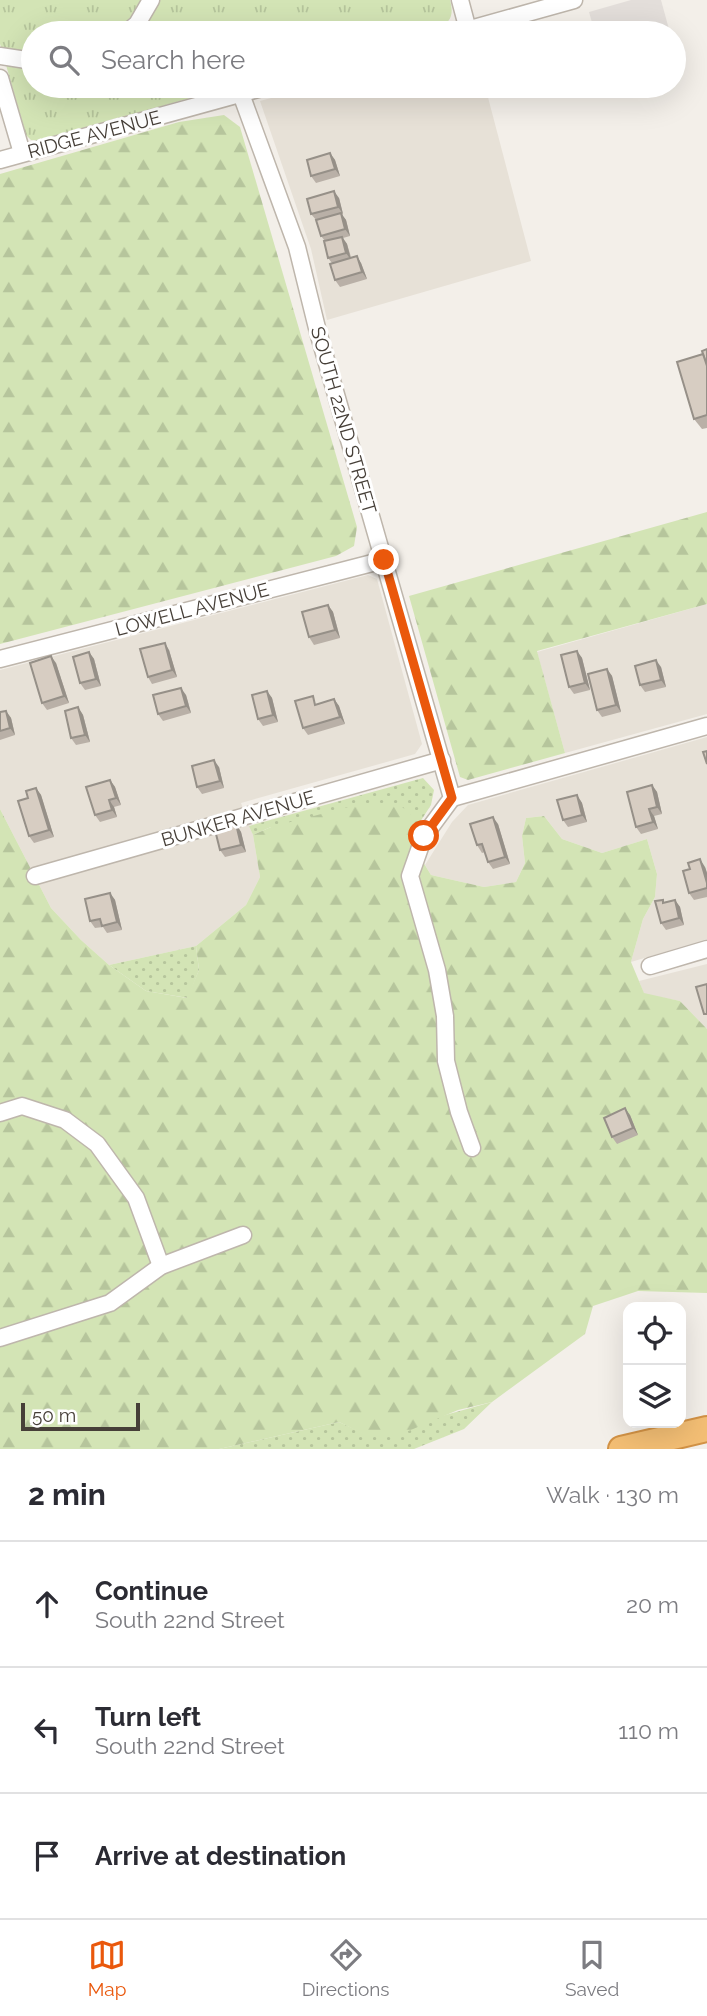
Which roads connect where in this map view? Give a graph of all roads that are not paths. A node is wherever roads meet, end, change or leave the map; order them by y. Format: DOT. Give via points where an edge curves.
graph roads {
  1 [pos="150,0"];
  2 [pos="460,0"];
  3 [pos="575,0"];
  4 [pos="139,21"];
  5 [pos="461,21"];
  6 [pos="501,21"];
  7 [pos="0,56"];
  8 [pos="21,59"];
  9 [pos="0,78"];
  10 [pos="226,98"];
  11 [pos="242,98"];
  12 [pos="22,153"];
  13 [pos="0,160"];
  14 [pos="384,560"];
  15 [pos="0,659"];
  16 [pos="707,726"];
  17 [pos="442,760"];
  18 [pos="452,798"];
  19 [pos="35,876"];
  20 [pos="707,949"];
  21 [pos="650,966"];
  22 [pos="0,1113"];
  23 [pos="472,1148"];
  24 [pos="243,1235"];
  25 [pos="162,1266"];
  26 [pos="0,1338"];
  27 [pos="707,1429"];
  28 [pos="621,1449"];
  1 -- 4 [label="street"];
  2 -- 5 [label="street"];
  3 -- 6 [label="street"];
  7 -- 8 [label="street"];
  9 -- 12 [label="street"];
  10 -- 12 [label="street, RIDGE AVENUE"];
  11 -- 14 [label="street, SOUTH 22ND STREET" via="298,247"];
  12 -- 13 [label="street, RIDGE AVENUE"];
  14 -- 15 [label="street, LOWELL AVENUE"];
  14 -- 17 [label="street, SOUTH 22ND STREET"];
  16 -- 18 [label="street"];
  17 -- 18 [label="street, SOUTH 22ND STREET"];
  17 -- 19 [label="street, BUNKER AVENUE"];
  18 -- 23 [label="street" via="424,836 410,876 437,970 446,1061"];
  20 -- 21 [label="street"];
  22 -- 25 [label="street" via="22,1106 65,1120 97,1144 136,1198"];
  24 -- 25 [label="street"];
  25 -- 26 [label="street" via="110,1304"];
  27 -- 28 [label="highway"];
}
